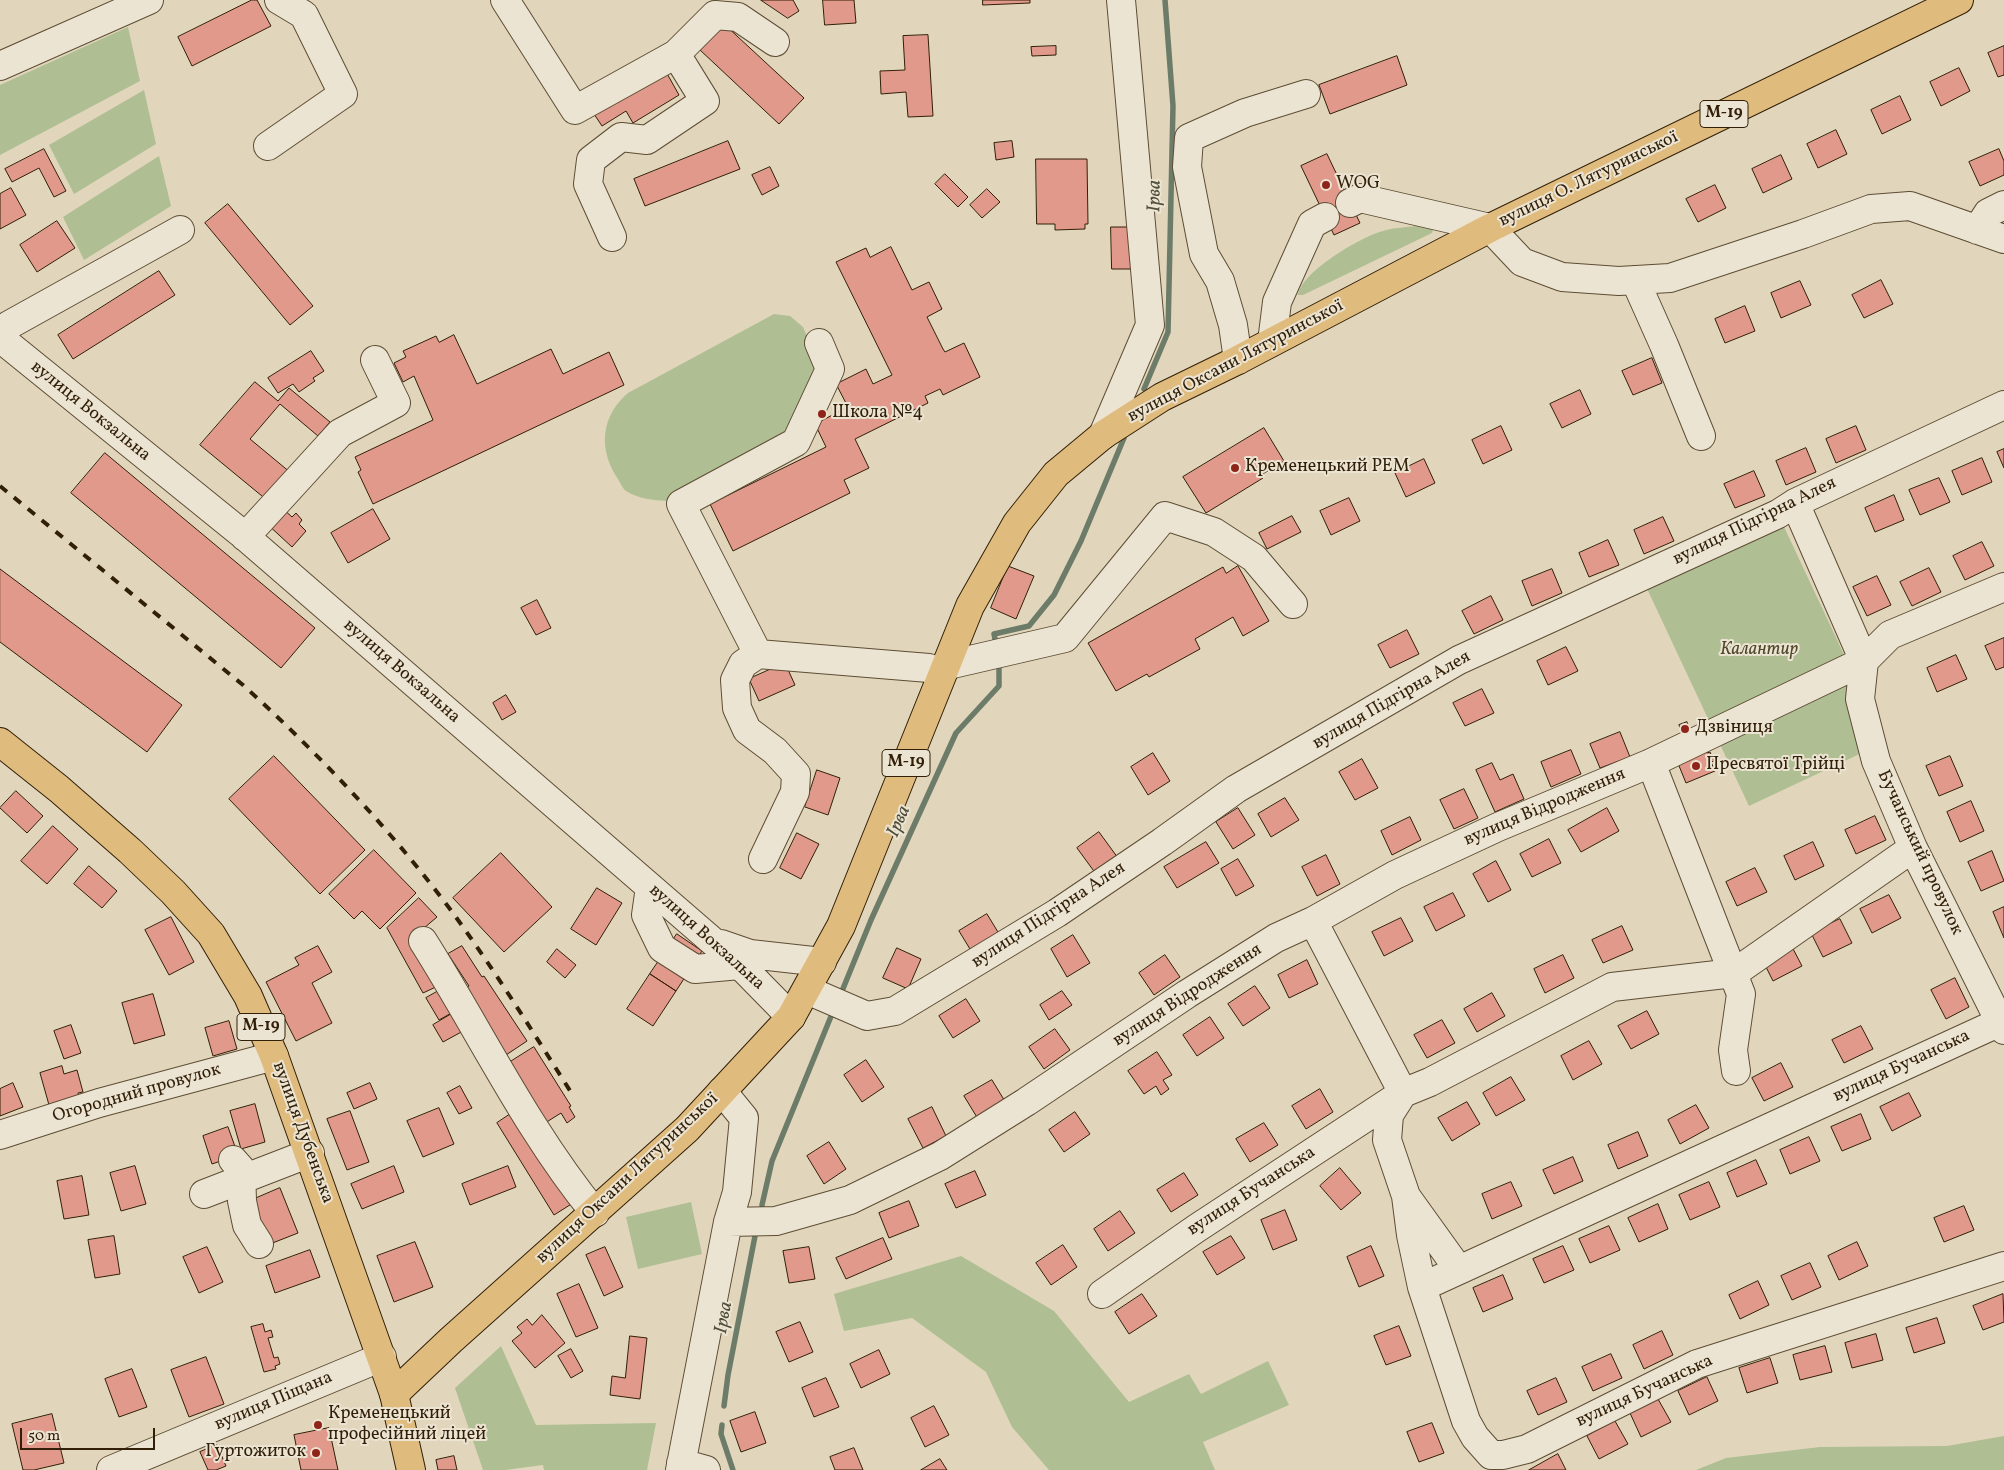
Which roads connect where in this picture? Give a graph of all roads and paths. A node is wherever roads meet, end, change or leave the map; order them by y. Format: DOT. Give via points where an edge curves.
graph roads {
  1 [pos="150,0"];
  2 [pos="279,0"];
  3 [pos="505,0"];
  4 [pos="1121,0"];
  5 [pos="1958,0"];
  6 [pos="775,42"];
  7 [pos="676,54"];
  8 [pos="0,66"];
  9 [pos="1306,94"];
  10 [pos="268,146"];
  11 [pos="1350,203"];
  12 [pos="2004,205"];
  13 [pos="1325,217"];
  14 [pos="1490,228"];
  15 [pos="180,230"];
  16 [pos="1977,230"];
  17 [pos="612,237"];
  18 [pos="2004,239"];
  19 [pos="1635,280"];
  20 [pos="0,338"];
  21 [pos="1272,342"];
  22 [pos="819,343"];
  23 [pos="375,360"];
  24 [pos="1238,360"];
  25 [pos="2004,405"];
  26 [pos="1103,435"];
  27 [pos="1701,436"];
  28 [pos="1795,503"];
  29 [pos="245,537"];
  30 [pos="2004,587"];
  31 [pos="1293,604"];
  32 [pos="758,654"];
  33 [pos="1864,660"];
  34 [pos="942,671"];
  35 [pos="0,742"];
  36 [pos="1651,763"];
  37 [pos="1912,848"];
  38 [pos="763,859"];
  39 [pos="650,887"];
  40 [pos="1313,921"];
  41 [pos="423,941"];
  42 [pos="712,942"];
  43 [pos="822,962"];
  44 [pos="740,965"];
  45 [pos="1734,973"];
  46 [pos="807,990"];
  47 [pos="791,1017"];
  48 [pos="2002,1026"];
  49 [pos="274,1056"];
  50 [pos="1736,1071"];
  51 [pos="722,1091"];
  52 [pos="1403,1093"];
  53 [pos="0,1135"];
  54 [pos="310,1152"];
  55 [pos="238,1170"];
  56 [pos="204,1194"];
  57 [pos="1406,1196"];
  58 [pos="595,1213"];
  59 [pos="728,1222"];
  60 [pos="259,1244"];
  61 [pos="2004,1266"];
  62 [pos="1459,1270"];
  63 [pos="1422,1287"];
  64 [pos="1102,1294"];
  65 [pos="382,1357"];
  66 [pos="394,1394"];
  67 [pos="1487,1462"];
  68 [pos="689,1468"];
  69 [pos="111,1470"];
  70 [pos="411,1470"];
  1 -- 8 [label="street"];
  2 -- 10 [label="street" via="304,15 343,94"];
  3 -- 7 [label="street" via="575,110"];
  4 -- 26 [label="street" via="1150,325"];
  5 -- 14 [label="main road, вулиця О. Лятуринської / М-19"];
  6 -- 7 [label="street" via="738,17 715,16"];
  7 -- 17 [label="street" via="705,101 648,140 621,137 591,160 588,184"];
  9 -- 24 [label="street" via="1245,113 1189,138 1187,167 1204,254 1220,281"];
  11 -- 14 [label="street" via="1360,198"];
  12 -- 16 [label="street" via="1988,213"];
  13 -- 21 [label="street" via="1312,224 1277,302"];
  14 -- 19 [label="street" via="1522,262 1562,277"];
  14 -- 21 [label="main road, вулиця Оксани Лятуринської / М-19"];
  15 -- 20 [label="street" via="9,325"];
  16 -- 18 [label="street"];
  16 -- 19 [label="street" via="1910,206 1871,209 1670,278"];
  19 -- 27 [label="street"];
  20 -- 29 [label="street, вулиця Вокзальна"];
  21 -- 24 [label="main road, вулиця Оксани Лятуринської / М-19"];
  22 -- 32 [label="street" via="830,370 796,442 681,504"];
  23 -- 29 [label="street" via="396,403 340,433"];
  24 -- 26 [label="main road, вулиця Оксани Лятуринської / М-19" via="1162,397"];
  25 -- 28 [label="street, вулиця Підгірна Алея"];
  26 -- 34 [label="main road, вулиця Оксани Лятуринської / М-19" via="1056,474 1017,523 970,606"];
  28 -- 33 [label="street, Бучанський провулок"];
  28 -- 46 [label="street, вулиця Підгірна Алея" via="1778,514 1459,660 1236,790 1057,913 895,1011 867,1016"];
  29 -- 39 [label="street, вулиця Вокзальна"];
  30 -- 33 [label="street, вулиця Відродження" via="1890,635"];
  31 -- 34 [label="street" via="1254,558 1214,532 1165,516 1064,638"];
  32 -- 34 [label="street"];
  32 -- 38 [label="street" via="743,664 735,680 737,708 747,730 775,751 796,774 795,792"];
  33 -- 36 [label="street, вулиця Відродження"];
  33 -- 37 [label="street, Бучанський провулок" via="1860,699 1876,761"];
  34 -- 43 [label="main road, вулиця Оксани Лятуринської / М-19" via="841,926"];
  35 -- 49 [label="main road, вулиця Дубенська / М-19" via="130,851 211,934 248,996"];
  36 -- 40 [label="street, вулиця Відродження" via="1498,827 1395,875"];
  36 -- 45 [label="street"];
  37 -- 45 [label="street, вулиця Бучанська"];
  37 -- 48 [label="street, Бучанський провулок"];
  39 -- 42 [label="street, вулиця Вокзальна"];
  39 -- 44 [label="street" via="646,915 662,948 694,969"];
  40 -- 52 [label="street"];
  40 -- 59 [label="street, вулиця Відродження" via="1276,938 1187,994 940,1156 850,1200 776,1221"];
  41 -- 58 [label="street" via="528,1118"];
  42 -- 43 [label="street" via="750,954"];
  42 -- 44 [label="street, вулиця Вокзальна"];
  43 -- 46 [label="main road, вулиця Оксани Лятуринської / М-19"];
  44 -- 47 [label="street, вулиця Вокзальна"];
  45 -- 50 [label="street" via="1741,994 1734,1050"];
  45 -- 52 [label="street, вулиця Бучанська" via="1612,986 1430,1082"];
  46 -- 47 [label="main road, вулиця Оксани Лятуринської / М-19"];
  47 -- 51 [label="main road, вулиця Оксани Лятуринської / М-19"];
  48 -- 62 [label="street, вулиця Бучанська"];
  49 -- 53 [label="street, Огородний провулок" via="99,1103"];
  49 -- 54 [label="main road, вулиця Дубенська / М-19"];
  51 -- 58 [label="main road, вулиця Оксани Лятуринської / М-19" via="688,1129"];
  51 -- 59 [label="street" via="744,1118 737,1192"];
  52 -- 57 [label="street, вулиця Бучанська" via="1389,1114 1387,1140"];
  52 -- 64 [label="street, вулиця Бучанська"];
  54 -- 55 [label="street"];
  54 -- 65 [label="main road, вулиця Дубенська / М-19"];
  55 -- 56 [label="street"];
  55 -- 60 [label="street" via="247,1225"];
  57 -- 62 [label="street"];
  57 -- 63 [label="street, вулиця Бучанська"];
  58 -- 66 [label="main road, вулиця Оксани Лятуринської / М-19"];
  59 -- 68 [label="street"];
  61 -- 67 [label="street, вулиця Бучанська" via="1697,1364 1526,1449"];
  62 -- 63 [label="street, вулиця Бучанська"];
  63 -- 67 [label="street, вулиця Бучанська" via="1466,1421"];
  65 -- 66 [label="main road, вулиця Дубенська / М-19"];
  65 -- 69 [label="street, вулиця Піщана"];
  66 -- 70 [label="main road, вулиця Дубенська"];
}
